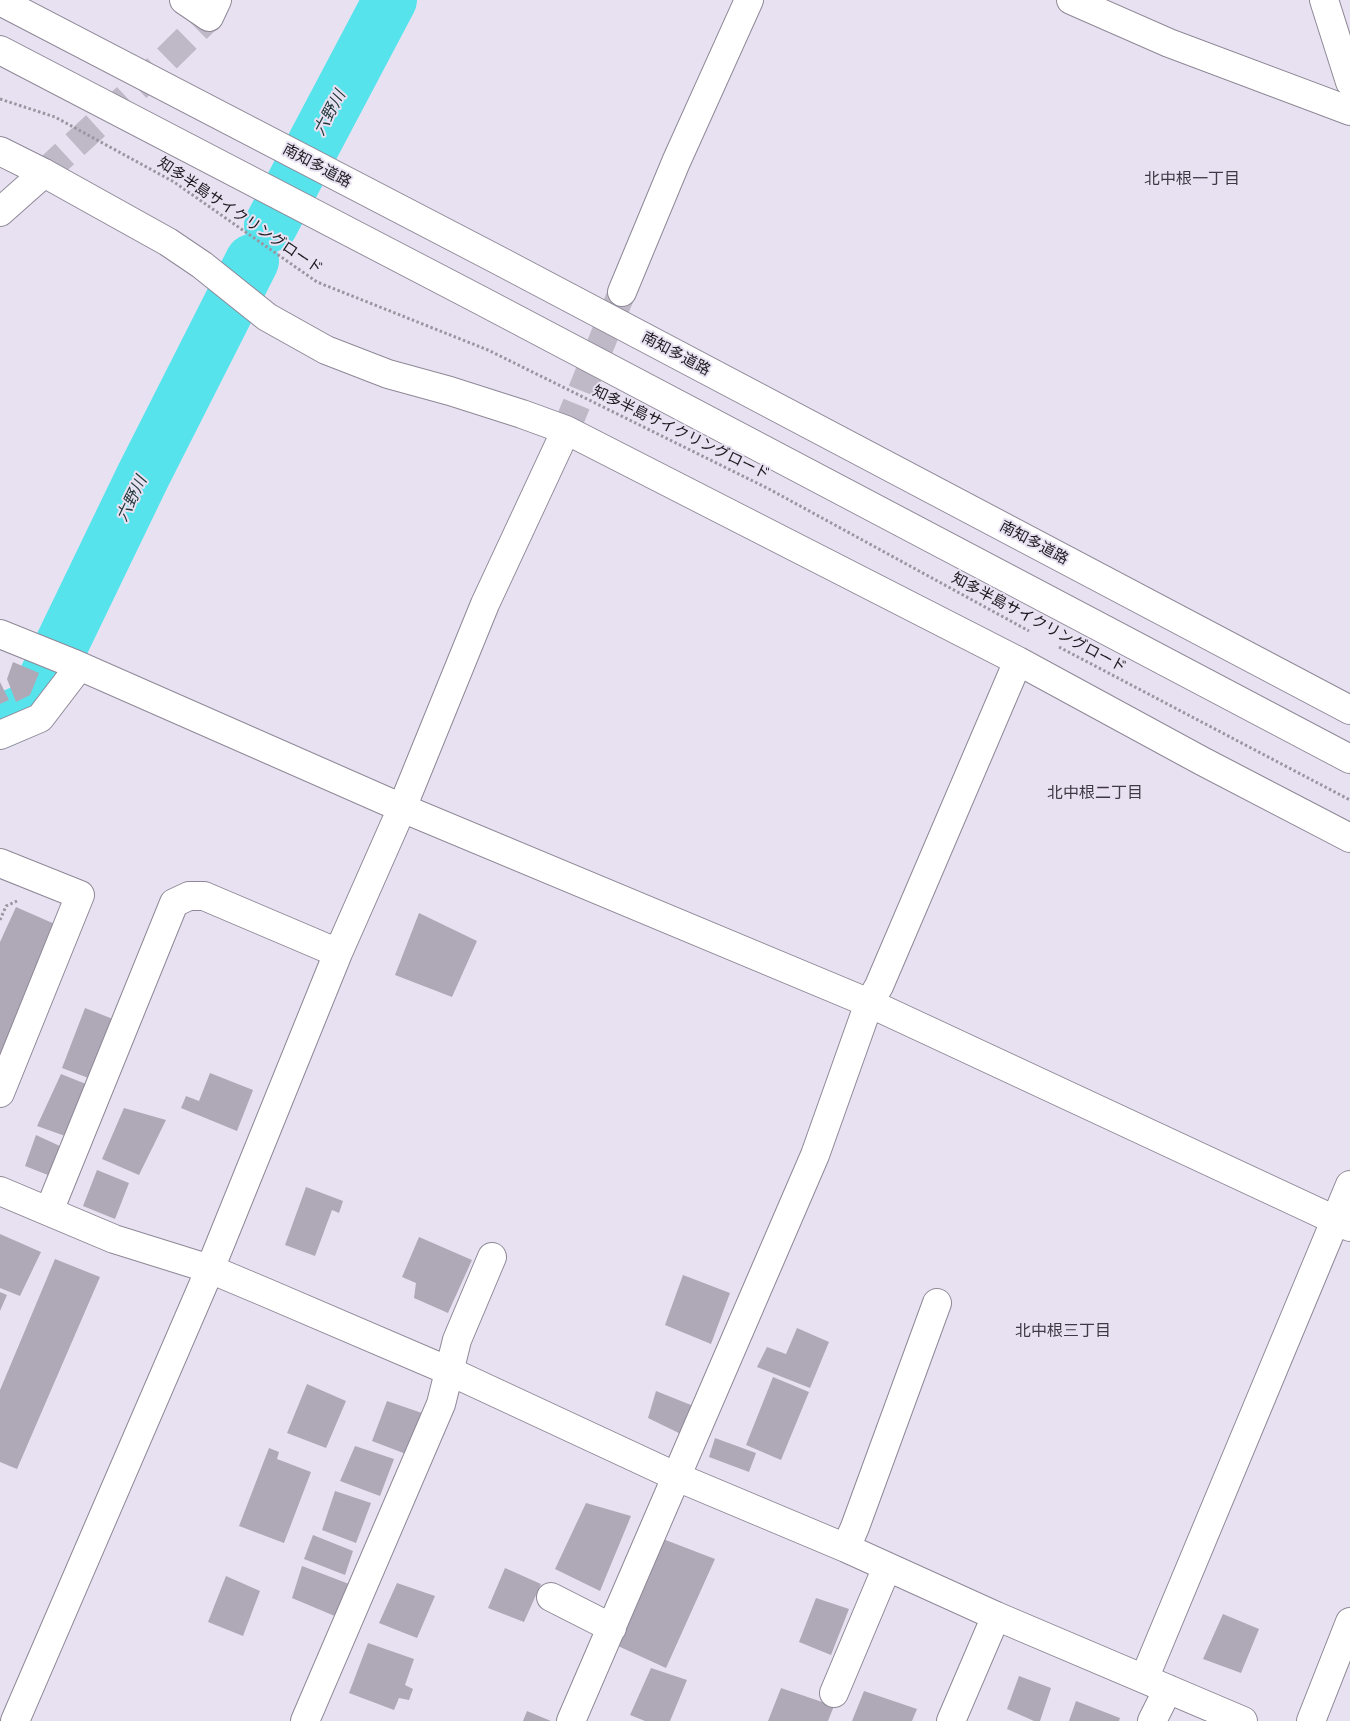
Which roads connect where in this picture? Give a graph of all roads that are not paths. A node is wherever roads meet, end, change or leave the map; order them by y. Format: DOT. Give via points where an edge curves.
graph roads {
  1 [pos="184,0"];
  2 [pos="217,0"];
  3 [pos="749,0"];
  4 [pos="1071,0"];
  5 [pos="1324,0"];
  6 [pos="0,1"];
  7 [pos="0,50"];
  8 [pos="1350,82"];
  9 [pos="1350,111"];
  10 [pos="0,151"];
  11 [pos="44,173"];
  12 [pos="0,212"];
  13 [pos="622,292"];
  14 [pos="566,430"];
  15 [pos="0,634"];
  16 [pos="1018,661"];
  17 [pos="78,666"];
  18 [pos="1350,710"];
  19 [pos="0,735"];
  20 [pos="1350,760"];
  21 [pos="402,808"];
  22 [pos="1350,838"];
  23 [pos="0,863"];
  24 [pos="338,953"];
  25 [pos="869,1003"];
  26 [pos="0,1093"];
  27 [pos="1350,1185"];
  28 [pos="0,1191"];
  29 [pos="49,1211"];
  30 [pos="1342,1224"];
  31 [pos="492,1257"];
  32 [pos="210,1270"];
  33 [pos="937,1303"];
  34 [pos="450,1371"];
  35 [pos="677,1478"];
  36 [pos="846,1548"];
  37 [pos="887,1567"];
  38 [pos="551,1597"];
  39 [pos="996,1616"];
  40 [pos="1350,1622"];
  41 [pos="612,1628"];
  42 [pos="1156,1684"];
  43 [pos="834,1693"];
  44 [pos="16,1721"];
  45 [pos="305,1721"];
  46 [pos="571,1721"];
  47 [pos="951,1721"];
  48 [pos="1152,1721"];
  49 [pos="1243,1721"];
  50 [pos="1311,1721"];
  1 -- 2 [label="main road" via="209,17"];
  3 -- 13 [label="main road"];
  4 -- 9 [label="main road" via="1169,43"];
  5 -- 8 [label="main road"];
  6 -- 18 [label="main road, 南知多道路"];
  7 -- 20 [label="main road"];
  10 -- 11 [label="main road"];
  11 -- 12 [label="main road"];
  11 -- 14 [label="main road" via="168,242 267,317 326,350 388,374"];
  14 -- 16 [label="main road"];
  14 -- 21 [label="main road" via="485,604"];
  15 -- 17 [label="main road"];
  16 -- 22 [label="main road" via="1202,762"];
  16 -- 25 [label="main road"];
  17 -- 19 [label="main road" via="40,718"];
  17 -- 21 [label="main road"];
  21 -- 24 [label="main road"];
  21 -- 25 [label="main road"];
  23 -- 26 [label="main road" via="80,895"];
  24 -- 29 [label="main road" via="204,896 188,896 174,903"];
  24 -- 32 [label="main road"];
  25 -- 30 [label="main road"];
  25 -- 35 [label="main road" via="815,1155"];
  27 -- 30 [label="main road"];
  28 -- 29 [label="main road"];
  29 -- 32 [label="main road" via="114,1239"];
  30 -- 42 [label="main road"];
  31 -- 34 [label="main road" via="457,1340"];
  32 -- 34 [label="main road"];
  32 -- 44 [label="main road"];
  33 -- 36 [label="main road"];
  34 -- 35 [label="main road"];
  34 -- 45 [label="main road" via="441,1404"];
  35 -- 36 [label="main road"];
  35 -- 41 [label="main road"];
  36 -- 37 [label="main road"];
  37 -- 39 [label="main road"];
  37 -- 43 [label="main road"];
  38 -- 41 [label="main road"];
  39 -- 42 [label="main road"];
  39 -- 47 [label="main road"];
  40 -- 50 [label="main road"];
  41 -- 46 [label="main road"];
  42 -- 48 [label="main road"];
  42 -- 49 [label="main road"];
}
